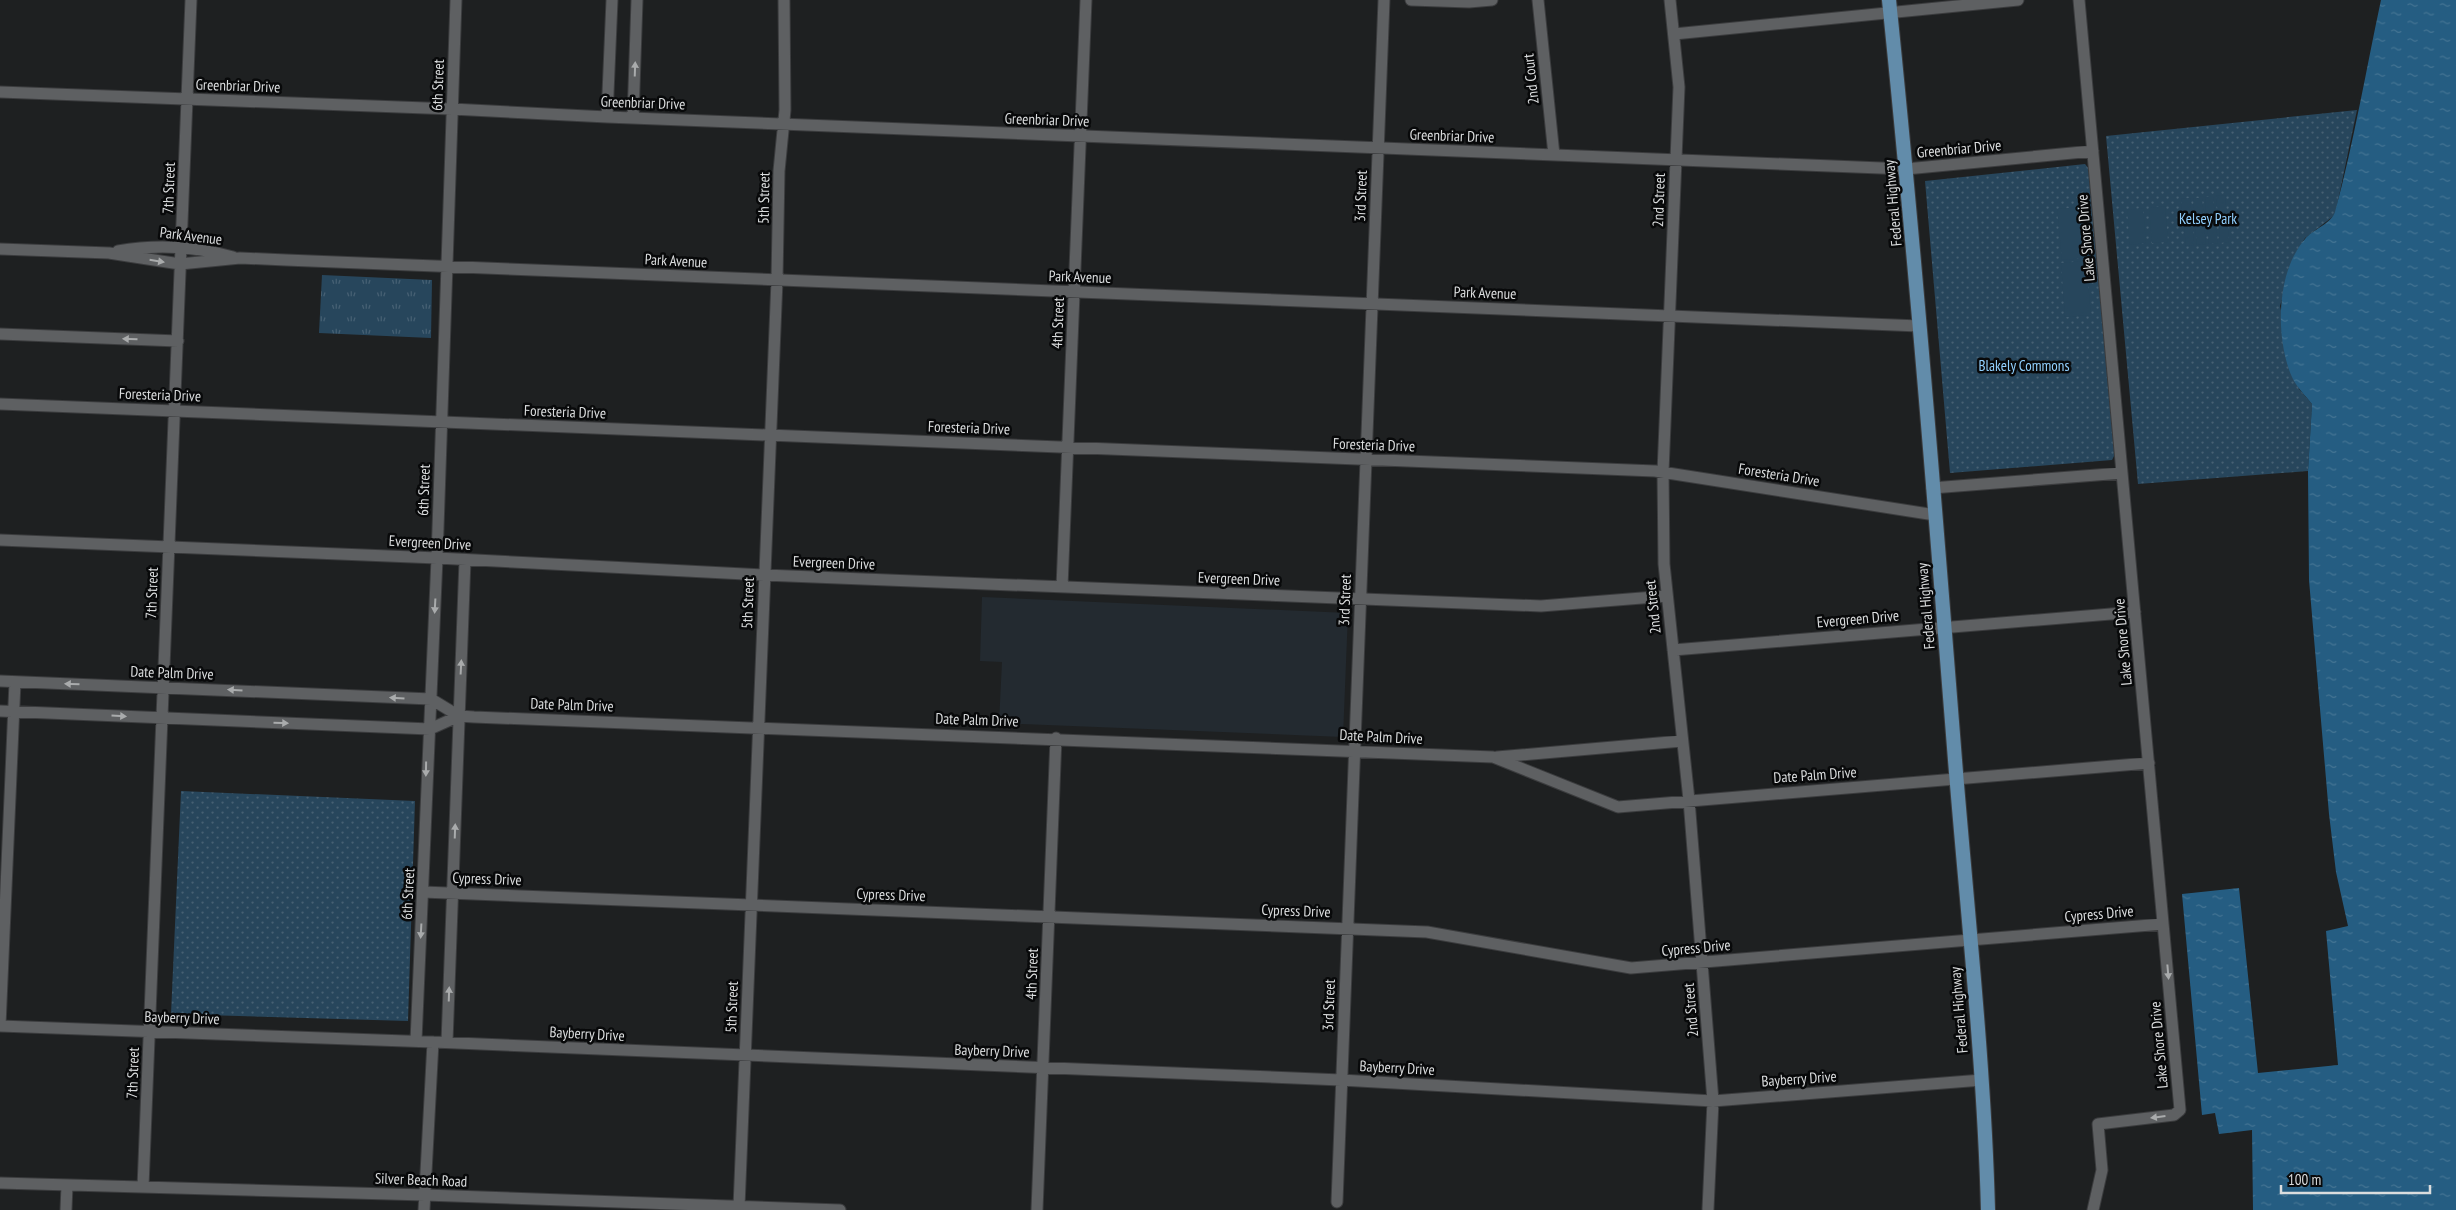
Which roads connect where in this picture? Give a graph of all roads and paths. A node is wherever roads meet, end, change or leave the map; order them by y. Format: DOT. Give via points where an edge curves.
graph roads {
  1 [pos="191,0"];
  2 [pos="456,0"];
  3 [pos="612,0"];
  4 [pos="637,0"];
  5 [pos="784,0"];
  6 [pos="1086,0"];
  7 [pos="1384,0"];
  8 [pos="1411,0"];
  9 [pos="1492,0"];
  10 [pos="1538,0"];
  11 [pos="1670,0"];
  12 [pos="2018,0"];
  13 [pos="2079,0"];
  14 [pos="1890,6"];
  15 [pos="1674,34"];
  16 [pos="0,92"];
  17 [pos="187,99"];
  18 [pos="452,108"];
  19 [pos="607,117"];
  20 [pos="633,118"];
  21 [pos="783,124"];
  22 [pos="1080,136"];
  23 [pos="1378,148"];
  24 [pos="2093,151"];
  25 [pos="1554,155"];
  26 [pos="1676,160"];
  27 [pos="1906,169"];
  28 [pos="181,247"];
  29 [pos="0,249"];
  30 [pos="109,253"];
  31 [pos="240,258"];
  32 [pos="180,264"];
  33 [pos="447,266"];
  34 [pos="777,280"];
  35 [pos="1074,292"];
  36 [pos="1372,304"];
  37 [pos="1670,315"];
  38 [pos="1919,326"];
  39 [pos="0,334"];
  40 [pos="178,341"];
  41 [pos="0,404"];
  42 [pos="175,411"];
  43 [pos="442,422"];
  44 [pos="770,435"];
  45 [pos="1068,447"];
  46 [pos="1366,459"];
  47 [pos="1663,472"];
  48 [pos="2122,473"];
  49 [pos="1932,488"];
  50 [pos="1934,515"];
  51 [pos="0,540"];
  52 [pos="169,547"];
  53 [pos="437,558"];
  54 [pos="466,560"];
  55 [pos="764,575"];
  56 [pos="1062,587"];
  57 [pos="1667,596"];
  58 [pos="1360,599"];
  59 [pos="2135,612"];
  60 [pos="1944,627"];
  61 [pos="1673,650"];
  62 [pos="0,681"];
  63 [pos="15,682"];
  64 [pos="163,687"];
  65 [pos="431,700"];
  66 [pos="0,711"];
  67 [pos="13,711"];
  68 [pos="459,716"];
  69 [pos="162,718"];
  70 [pos="758,726"];
  71 [pos="430,729"];
  72 [pos="1056,738"];
  73 [pos="1682,741"];
  74 [pos="1354,750"];
  75 [pos="1493,757"];
  76 [pos="2149,763"];
  77 [pos="1957,779"];
  78 [pos="1689,800"];
  79 [pos="3,868"];
  80 [pos="423,892"];
  81 [pos="453,893"];
  82 [pos="751,905"];
  83 [pos="1049,917"];
  84 [pos="2163,924"];
  85 [pos="1347,928"];
  86 [pos="1970,940"];
  87 [pos="1702,962"];
  88 [pos="0,1026"];
  89 [pos="149,1032"];
  90 [pos="416,1041"];
  91 [pos="433,1042"];
  92 [pos="447,1042"];
  93 [pos="745,1056"];
  94 [pos="1043,1068"];
  95 [pos="1341,1080"];
  96 [pos="1982,1080"];
  97 [pos="1713,1101"];
  98 [pos="0,1183"];
  99 [pos="67,1185"];
  100 [pos="143,1187"];
  101 [pos="425,1195"];
  102 [pos="1337,1202"];
  103 [pos="746,1208"];
  104 [pos="1708,1209"];
  105 [pos="66,1210"];
  106 [pos="424,1210"];
  107 [pos="840,1210"];
  108 [pos="1037,1210"];
  109 [pos="1988,1210"];
  110 [pos="2093,1210"];
  1 -- 17 [label="street, 7th Street"];
  2 -- 18 [label="street, 6th Street"];
  3 -- 19 [label="street"];
  20 -- 4 [label="street, one-way"];
  5 -- 21 [label="street, 5th Street"];
  6 -- 22 [label="street, 4th Street"];
  7 -- 23 [label="street, 3rd Street"];
  8 -- 9 [label="street"];
  10 -- 25 [label="street, 2nd Court"];
  11 -- 15 [label="street, 2nd Street"];
  12 -- 14 [label="street"];
  13 -- 24 [label="street, Lake Shore Drive"];
  14 -- 15 [label="street"];
  14 -- 27 [label="main road, Federal Highway"];
  15 -- 26 [label="street, 2nd Street" via="1679,87"];
  16 -- 17 [label="street, Greenbriar Drive"];
  17 -- 18 [label="street, Greenbriar Drive"];
  17 -- 28 [label="street, 7th Street"];
  18 -- 19 [label="street, Greenbriar Drive"];
  18 -- 33 [label="street, 6th Street"];
  19 -- 20 [label="street, Greenbriar Drive"];
  20 -- 21 [label="street, Greenbriar Drive"];
  21 -- 22 [label="street, Greenbriar Drive"];
  21 -- 34 [label="street, 5th Street"];
  22 -- 23 [label="street, Greenbriar Drive"];
  22 -- 35 [label="street, 4th Street"];
  23 -- 25 [label="street, Greenbriar Drive"];
  23 -- 36 [label="street, 3rd Street"];
  24 -- 27 [label="street, Greenbriar Drive"];
  24 -- 48 [label="street, Lake Shore Drive"];
  25 -- 26 [label="street, Greenbriar Drive"];
  26 -- 27 [label="street, Greenbriar Drive"];
  26 -- 37 [label="street, 2nd Street"];
  27 -- 38 [label="main road, Federal Highway"];
  28 -- 30 [label="street, Park Avenue" via="141,247"];
  28 -- 31 [label="street, Park Avenue"];
  28 -- 32 [label="street, 7th Street"];
  29 -- 30 [label="street, Park Avenue"];
  30 -- 32 [label="street, Park Avenue, one-way"];
  31 -- 32 [label="street, Park Avenue"];
  31 -- 33 [label="street, Park Avenue"];
  32 -- 40 [label="street, 7th Street"];
  33 -- 34 [label="street, Park Avenue"];
  33 -- 43 [label="street, 6th Street"];
  34 -- 35 [label="street, Park Avenue"];
  34 -- 44 [label="street, 5th Street"];
  35 -- 36 [label="street, Park Avenue"];
  35 -- 45 [label="street, 4th Street"];
  36 -- 37 [label="street, Park Avenue"];
  36 -- 46 [label="street, 3rd Street"];
  37 -- 38 [label="street, Park Avenue"];
  37 -- 47 [label="street, 2nd Street"];
  38 -- 49 [label="main road, Federal Highway"];
  40 -- 39 [label="street, one-way"];
  40 -- 42 [label="street, 7th Street"];
  41 -- 42 [label="street, Foresteria Drive"];
  42 -- 43 [label="street, Foresteria Drive"];
  42 -- 52 [label="street, 7th Street"];
  43 -- 44 [label="street, Foresteria Drive"];
  43 -- 53 [label="street, 6th Street"];
  44 -- 45 [label="street, Foresteria Drive"];
  44 -- 55 [label="street, 5th Street"];
  45 -- 46 [label="street, Foresteria Drive"];
  45 -- 56 [label="street, 4th Street"];
  46 -- 47 [label="street, Foresteria Drive"];
  46 -- 58 [label="street, 3rd Street"];
  47 -- 50 [label="street, Foresteria Drive"];
  47 -- 57 [label="street, 2nd Street"];
  48 -- 49 [label="street"];
  48 -- 59 [label="street, Lake Shore Drive"];
  49 -- 50 [label="main road, Federal Highway"];
  50 -- 60 [label="main road, Federal Highway"];
  51 -- 52 [label="street, Evergreen Drive"];
  52 -- 53 [label="street, Evergreen Drive"];
  52 -- 64 [label="street, 7th Street"];
  53 -- 54 [label="street, Evergreen Drive"];
  53 -- 65 [label="street, 6th Street, one-way"];
  54 -- 55 [label="street, Evergreen Drive"];
  68 -- 54 [label="street, one-way"];
  55 -- 56 [label="street, Evergreen Drive"];
  55 -- 70 [label="street, 5th Street"];
  56 -- 58 [label="street, Evergreen Drive"];
  57 -- 58 [label="street, Evergreen Drive" via="1541,606"];
  57 -- 61 [label="street, 2nd Street"];
  58 -- 74 [label="street, 3rd Street"];
  59 -- 60 [label="street, Evergreen Drive"];
  59 -- 76 [label="street, Lake Shore Drive"];
  60 -- 61 [label="street, Evergreen Drive"];
  60 -- 77 [label="main road, Federal Highway"];
  61 -- 73 [label="street, 2nd Street"];
  62 -- 63 [label="street, Date Palm Drive"];
  64 -- 63 [label="street, Date Palm Drive, one-way"];
  63 -- 67 [label="street"];
  65 -- 64 [label="street, Date Palm Drive, one-way"];
  64 -- 69 [label="street, 7th Street"];
  65 -- 68 [label="street, Date Palm Drive"];
  65 -- 71 [label="street, 6th Street"];
  66 -- 67 [label="street, Date Palm Drive"];
  67 -- 69 [label="street, Date Palm Drive, one-way"];
  67 -- 79 [label="street"];
  68 -- 70 [label="street, Date Palm Drive"];
  68 -- 71 [label="street, Date Palm Drive"];
  81 -- 68 [label="street, one-way"];
  69 -- 71 [label="street, Date Palm Drive, one-way"];
  69 -- 89 [label="street, 7th Street"];
  70 -- 72 [label="street, Date Palm Drive"];
  70 -- 82 [label="street, 5th Street"];
  71 -- 80 [label="street, 6th Street, one-way" via="426,758"];
  72 -- 74 [label="street, Date Palm Drive"];
  72 -- 83 [label="street, 4th Street"];
  73 -- 75 [label="street, Date Palm Drive"];
  73 -- 78 [label="street, 2nd Street"];
  74 -- 75 [label="street, Date Palm Drive"];
  74 -- 85 [label="street, 3rd Street"];
  75 -- 78 [label="street, Date Palm Drive" via="1618,807"];
  76 -- 77 [label="street, Date Palm Drive"];
  76 -- 84 [label="street, Lake Shore Drive"];
  77 -- 78 [label="street, Date Palm Drive"];
  77 -- 86 [label="main road, Federal Highway"];
  78 -- 87 [label="street, 2nd Street"];
  79 -- 88 [label="street"];
  80 -- 81 [label="street, Cypress Drive"];
  80 -- 90 [label="street, 6th Street, one-way"];
  81 -- 82 [label="street, Cypress Drive"];
  92 -- 81 [label="street, one-way"];
  82 -- 83 [label="street, Cypress Drive"];
  82 -- 93 [label="street, 5th Street"];
  83 -- 85 [label="street, Cypress Drive"];
  83 -- 94 [label="street, 4th Street"];
  84 -- 86 [label="street, Cypress Drive"];
  84 -- 110 [label="street, Lake Shore Drive, one-way" via="2180,1110 2174,1115 2098,1124 2102,1170"];
  85 -- 87 [label="street, Cypress Drive" via="1427,932 1631,968"];
  85 -- 95 [label="street, 3rd Street"];
  86 -- 87 [label="street, Cypress Drive"];
  86 -- 96 [label="main road, Federal Highway"];
  87 -- 97 [label="street, 2nd Street"];
  88 -- 89 [label="street, Bayberry Drive"];
  89 -- 90 [label="street, Bayberry Drive"];
  89 -- 100 [label="street, 7th Street"];
  90 -- 91 [label="street, Bayberry Drive"];
  91 -- 92 [label="street, Bayberry Drive"];
  91 -- 101 [label="street"];
  92 -- 93 [label="street, Bayberry Drive"];
  93 -- 94 [label="street, Bayberry Drive"];
  93 -- 103 [label="street, 5th Street"];
  94 -- 95 [label="street, Bayberry Drive"];
  94 -- 108 [label="street, 4th Street"];
  95 -- 97 [label="street, Bayberry Drive"];
  95 -- 102 [label="street, 3rd Street"];
  96 -- 97 [label="street, Bayberry Drive"];
  96 -- 109 [label="main road, Federal Highway"];
  97 -- 104 [label="street, 2nd Street"];
  98 -- 99 [label="street, Silver Beach Road"];
  99 -- 100 [label="street, Silver Beach Road"];
  99 -- 105 [label="street"];
  100 -- 101 [label="street, Silver Beach Road"];
  101 -- 103 [label="street, Silver Beach Road"];
  101 -- 106 [label="street"];
  103 -- 107 [label="street, Silver Beach Road"];
}
